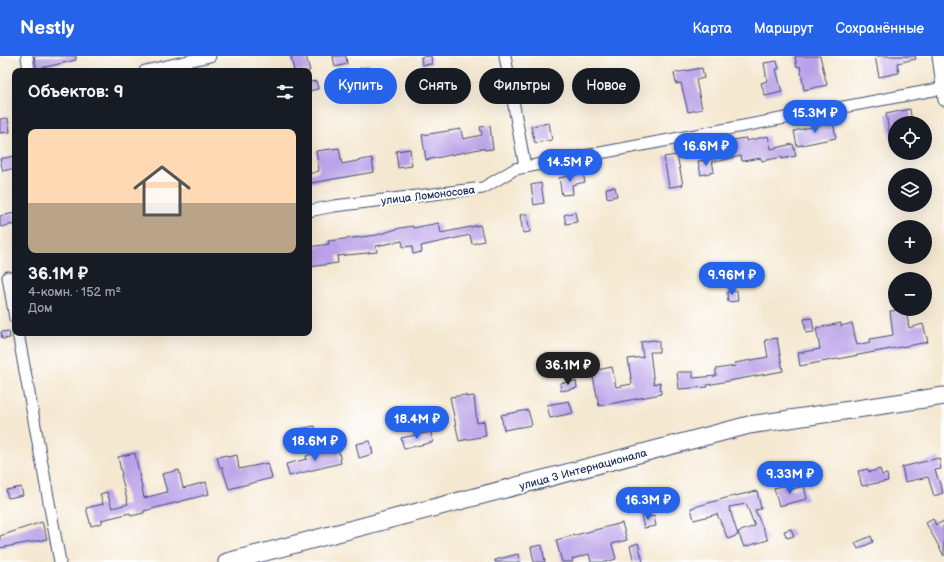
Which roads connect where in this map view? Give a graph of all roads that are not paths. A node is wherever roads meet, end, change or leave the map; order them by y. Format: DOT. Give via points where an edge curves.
graph roads {
  1 [pos="27,56"];
  2 [pos="210,56"];
  3 [pos="505,56"];
  4 [pos="938,56"];
  5 [pos="29,68"];
  6 [pos="157,68"];
  7 [pos="943,88"];
  8 [pos="944,100"];
  9 [pos="525,167"];
  10 [pos="312,210"];
  11 [pos="8,277"];
  12 [pos="12,300"];
  13 [pos="19,336"];
  14 [pos="944,396"];
  15 [pos="60,562"];
  16 [pos="227,562"];
  1 -- 5 [label="street"];
  2 -- 6 [label="street"];
  3 -- 9 [label="street"];
  4 -- 7 [label="street"];
  7 -- 8 [label="street"];
  7 -- 9 [label="street, улица Ломоносова"];
  9 -- 10 [label="street, улица Ломоносова" via="515,169 483,188"];
  11 -- 12 [label="street"];
  13 -- 15 [label="street"];
  14 -- 16 [label="main road, улица 3 Интернационала" via="749,425"];
}
